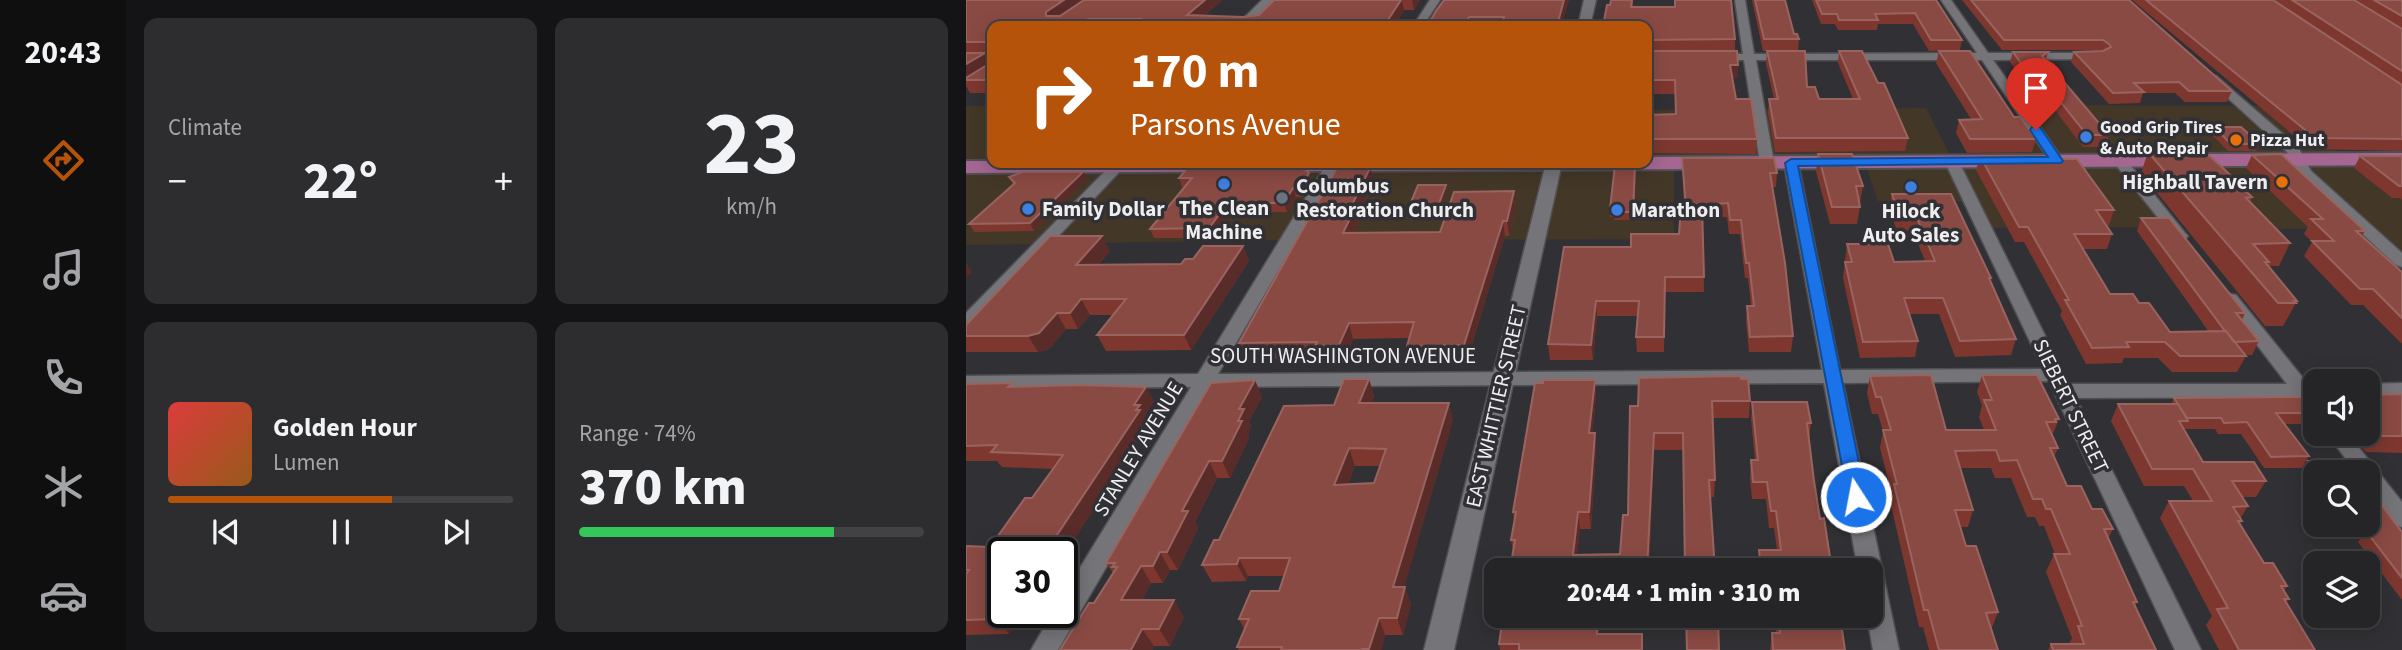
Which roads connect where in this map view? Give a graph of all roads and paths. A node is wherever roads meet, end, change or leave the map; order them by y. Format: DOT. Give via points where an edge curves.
graph roads {
  1 [pos="1268,0"];
  2 [pos="1435,0"];
  3 [pos="1590,0"];
  4 [pos="1740,0"];
  5 [pos="1946,0"];
  6 [pos="1246,21"];
  7 [pos="1421,21"];
  8 [pos="1585,21"];
  9 [pos="2100,56"];
  10 [pos="1751,57"];
  11 [pos="1985,57"];
  12 [pos="1695,58"];
  13 [pos="2206,73"];
  14 [pos="2402,159"];
  15 [pos="2119,160"];
  16 [pos="2297,160"];
  17 [pos="2057,161"];
  18 [pos="1952,162"];
  19 [pos="1652,163"];
  20 [pos="1767,163"];
  21 [pos="1791,163"];
  22 [pos="966,167"];
  23 [pos="987,167"];
  24 [pos="1103,168"];
  25 [pos="1331,168"];
  26 [pos="1553,168"];
  27 [pos="2191,251"];
  28 [pos="2402,262"];
  29 [pos="2217,283"];
  30 [pos="966,323"];
  31 [pos="1832,375"];
  32 [pos="1206,379"];
  33 [pos="1502,379"];
  34 [pos="966,382"];
  35 [pos="2061,383"];
  36 [pos="2303,386"];
  37 [pos="2380,390"];
  38 [pos="2402,390"];
  39 [pos="2303,396"];
  40 [pos="2346,446"];
  41 [pos="2357,460"];
  42 [pos="2380,490"];
  43 [pos="2402,518"];
  44 [pos="1868,558"];
  45 [pos="1882,628"];
  46 [pos="1044,650"];
  47 [pos="1439,650"];
  48 [pos="1886,650"];
  49 [pos="2188,650"];
  1 -- 6 [label="street"];
  2 -- 7 [label="street"];
  3 -- 8 [label="street"];
  4 -- 10 [label="street"];
  5 -- 11 [label="street"];
  9 -- 11 [label="street"];
  10 -- 11 [label="street"];
  10 -- 12 [label="street"];
  10 -- 20 [label="street"];
  11 -- 17 [label="street"];
  13 -- 16 [label="street" via="2292,150"];
  14 -- 16 [label="main road"];
  15 -- 16 [label="main road"];
  15 -- 17 [label="main road"];
  15 -- 27 [label="street"];
  16 -- 28 [label="street" via="2305,173"];
  17 -- 18 [label="main road"];
  18 -- 21 [label="main road"];
  18 -- 35 [label="street, SIEBERT STREET"];
  19 -- 20 [label="main road"];
  20 -- 21 [label="main road"];
  21 -- 31 [label="street"];
  22 -- 23 [label="main road"];
  24 -- 30 [label="street"];
  25 -- 32 [label="street, STANLEY AVENUE"];
  26 -- 33 [label="street, EAST WHITTIER STREET"];
  29 -- 36 [label="street"];
  31 -- 33 [label="street, SOUTH WASHINGTON AVENUE"];
  31 -- 35 [label="street, SOUTH WASHINGTON AVENUE"];
  31 -- 44 [label="street"];
  32 -- 33 [label="street, SOUTH WASHINGTON AVENUE"];
  32 -- 34 [label="street, SOUTH WASHINGTON AVENUE"];
  32 -- 46 [label="street, STANLEY AVENUE"];
  33 -- 47 [label="street, EAST WHITTIER STREET"];
  35 -- 39 [label="street, SOUTH WASHINGTON AVENUE"];
  35 -- 49 [label="street, SIEBERT STREET"];
  37 -- 38 [label="street"];
  40 -- 41 [label="street"];
  42 -- 43 [label="street"];
  45 -- 48 [label="street"];
}
